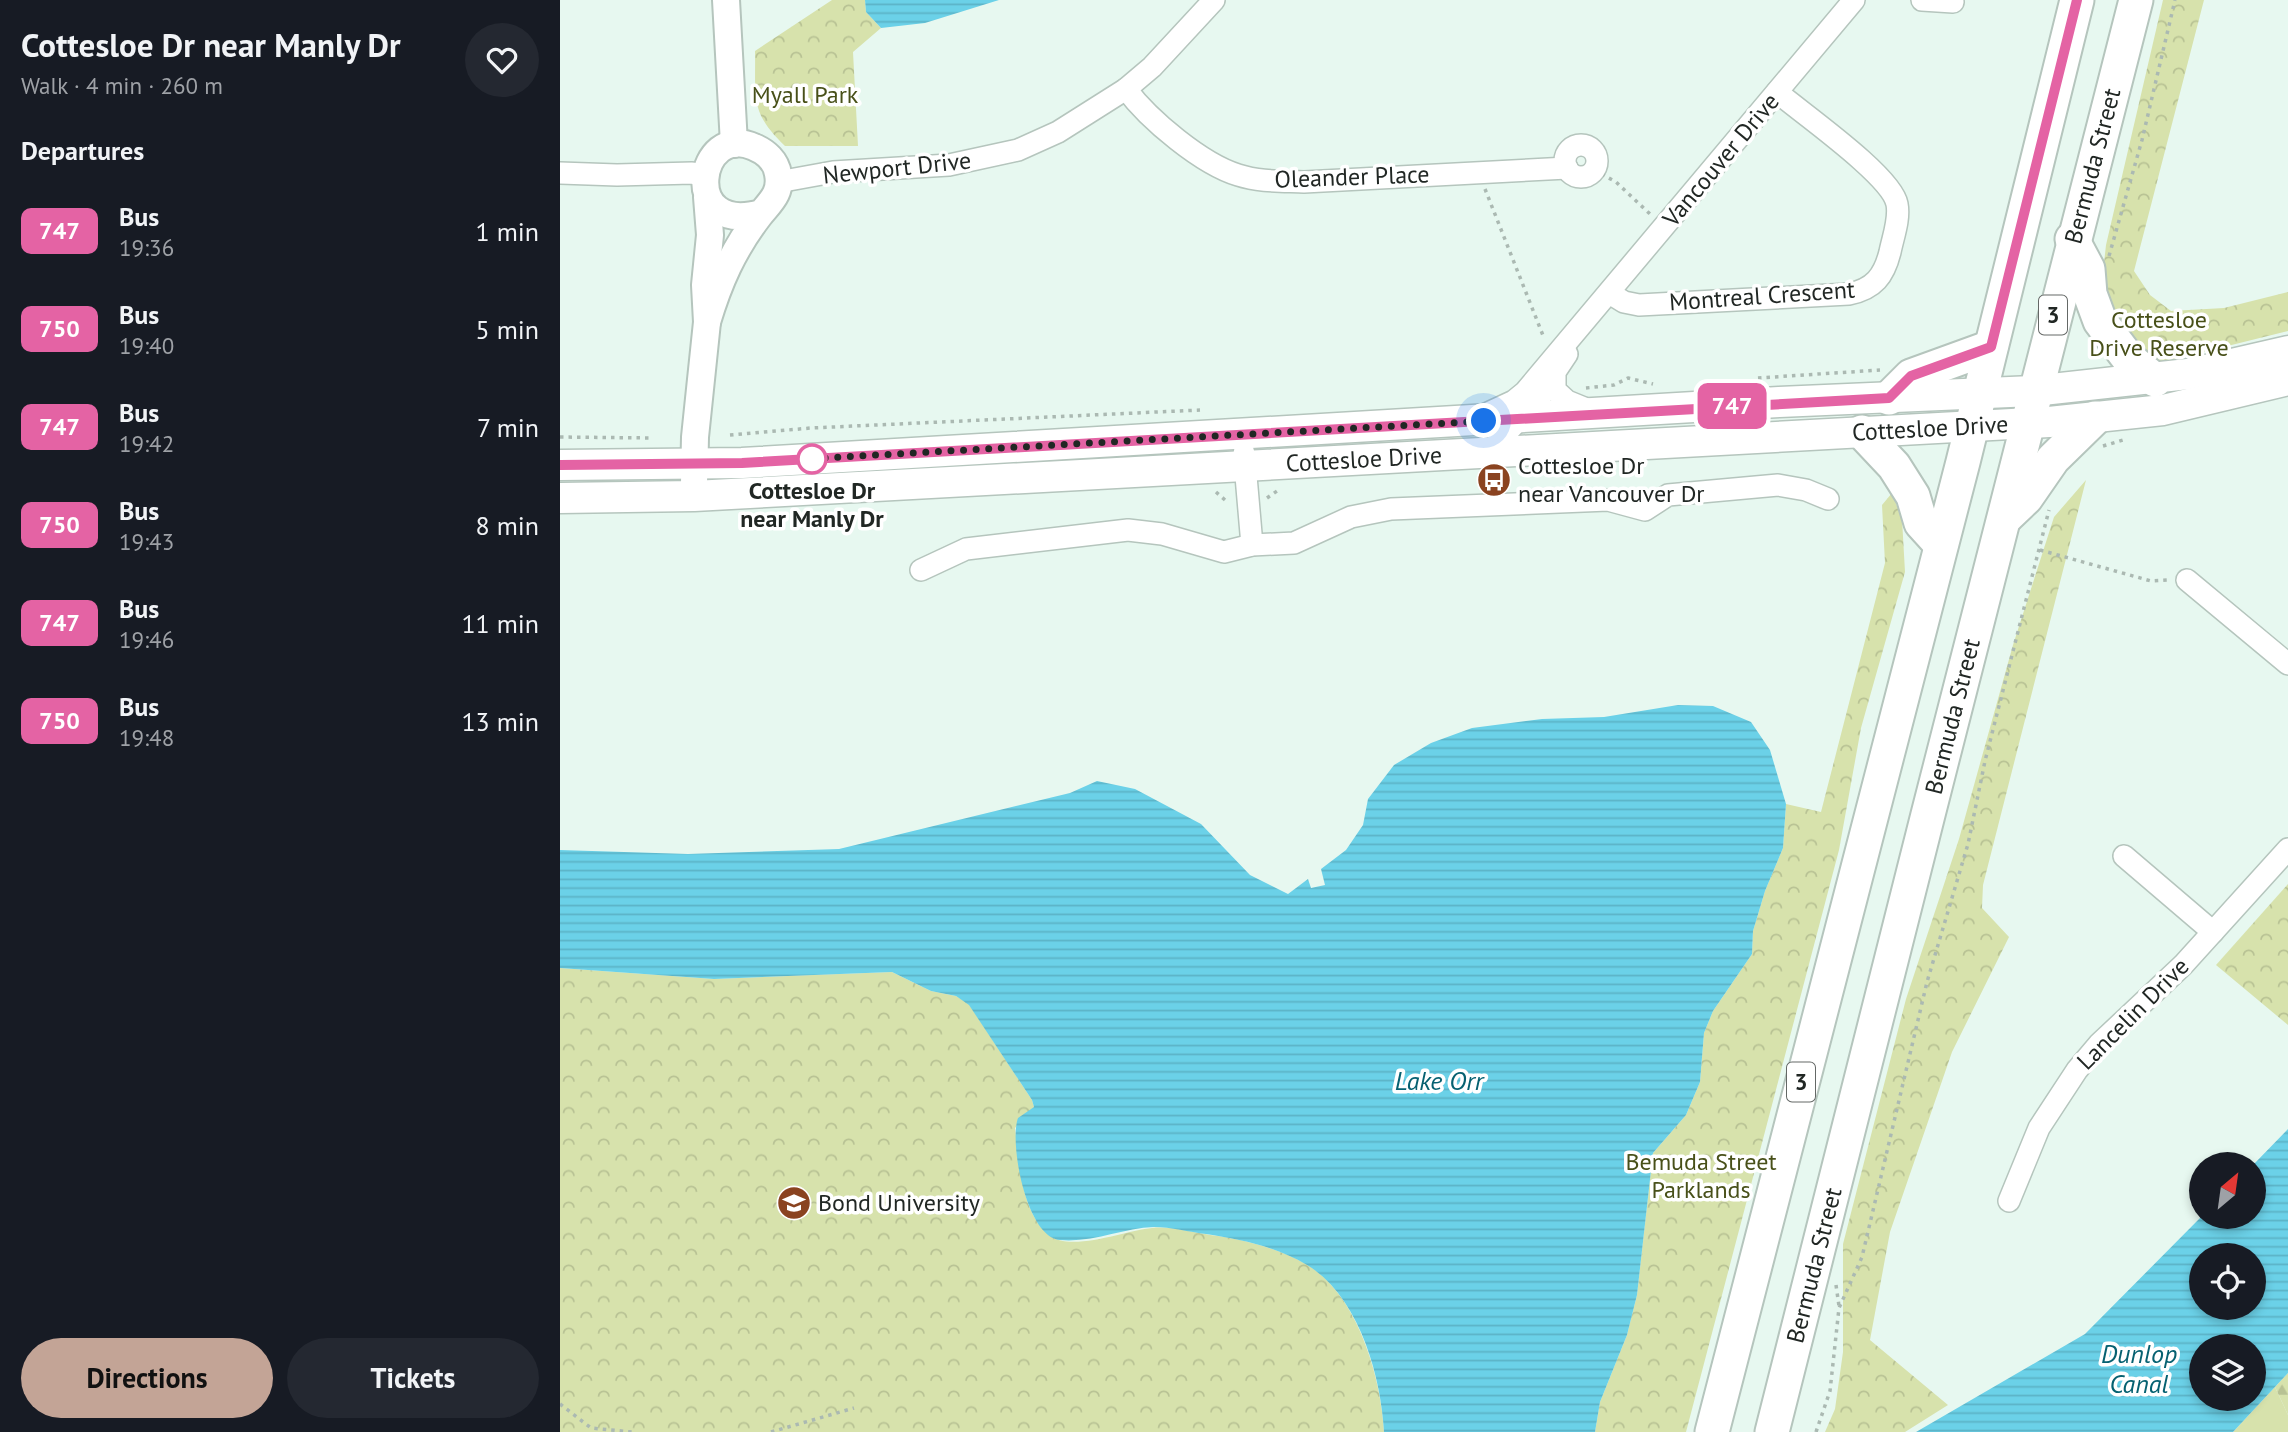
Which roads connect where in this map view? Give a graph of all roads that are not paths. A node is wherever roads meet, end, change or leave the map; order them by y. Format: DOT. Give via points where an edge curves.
graph roads {
  1 [pos="726,0"];
  2 [pos="1214,0"];
  3 [pos="1854,0"];
  4 [pos="1922,0"];
  5 [pos="2077,0"];
  6 [pos="2136,0"];
  7 [pos="1953,2"];
  8 [pos="1126,89"];
  9 [pos="1777,92"];
  10 [pos="734,144"];
  11 [pos="1594,170"];
  12 [pos="560,173"];
  13 [pos="778,183"];
  14 [pos="706,186"];
  15 [pos="761,213"];
  16 [pos="2072,239"];
  17 [pos="1611,294"];
  18 [pos="707,322"];
  19 [pos="1991,347"];
  20 [pos="2288,351"];
  21 [pos="1557,362"];
  22 [pos="2155,380"];
  23 [pos="2288,380"];
  24 [pos="1888,384"];
  25 [pos="2033,391"];
  26 [pos="1979,394"];
  27 [pos="1602,414"];
  28 [pos="1521,418"];
  29 [pos="2095,418"];
  30 [pos="1465,422"];
  31 [pos="2025,423"];
  32 [pos="1971,425"];
  33 [pos="1863,432"];
  34 [pos="1242,435"];
  35 [pos="1489,452"];
  36 [pos="560,465"];
  37 [pos="695,465"];
  38 [pos="1245,466"];
  39 [pos="694,496"];
  40 [pos="560,498"];
  41 [pos="1829,499"];
  42 [pos="2001,521"];
  43 [pos="1252,545"];
  44 [pos="1941,545"];
  45 [pos="921,570"];
  46 [pos="2187,580"];
  47 [pos="2288,664"];
  48 [pos="2288,849"];
  49 [pos="2124,856"];
  50 [pos="2213,932"];
  51 [pos="2009,1201"];
  52 [pos="1712,1432"];
  53 [pos="1772,1432"];
  1 -- 10 [label="street"];
  2 -- 8 [label="street, Newport Drive" via="1152,68"];
  3 -- 9 [label="street, Vancouver Drive"];
  4 -- 7 [label="street"];
  5 -- 19 [label="main road, 3"];
  6 -- 16 [label="main road, Bermuda Street / 3"];
  8 -- 11 [label="street, Oleander Place" via="1138,105 1214,165 1264,181 1567,168 1567,154 1581,145 1595,154"];
  8 -- 13 [label="street, Newport Drive" via="1058,132 979,161 833,172"];
  9 -- 17 [label="street, Vancouver Drive"];
  9 -- 17 [label="street, Montreal Crescent" via="1879,176 1895,196 1897,222 1882,275 1862,292 1849,294 1639,304"];
  10 -- 13 [label="street" via="763,151 773,162"];
  10 -- 14 [label="street" via="714,155"];
  12 -- 14 [label="street" via="692,173"];
  13 -- 15 [label="street" via="772,203"];
  14 -- 15 [label="street" via="721,213 741,219"];
  14 -- 18 [label="street" via="710,235"];
  15 -- 18 [label="street" via="721,276"];
  16 -- 22 [label="main road" via="2088,269 2090,294 2100,321 2129,358"];
  16 -- 25 [label="main road, Bermuda Street / 3"];
  17 -- 21 [label="street, Vancouver Drive"];
  18 -- 37 [label="street"];
  19 -- 24 [label="main road"];
  19 -- 26 [label="main road, 3"];
  20 -- 22 [label="main road, Cottesloe Drive"];
  21 -- 27 [label="street" via="1555,390 1562,398"];
  21 -- 28 [label="street, Vancouver Drive" via="1545,391"];
  21 -- 30 [label="street, Vancouver Drive" via="1518,399"];
  22 -- 25 [label="main road, Cottesloe Drive"];
  23 -- 29 [label="main road, Cottesloe Drive" via="2193,405"];
  24 -- 26 [label="main road, Cottesloe Drive"];
  24 -- 27 [label="main road, Cottesloe Drive"];
  25 -- 26 [label="main road, Cottesloe Drive"];
  25 -- 31 [label="main road, Bermuda Street / 3"];
  26 -- 32 [label="main road, 3"];
  27 -- 28 [label="main road, Cottesloe Drive"];
  28 -- 30 [label="main road, Cottesloe Drive"];
  28 -- 35 [label="street, Vancouver Drive"];
  29 -- 31 [label="main road, Cottesloe Drive"];
  29 -- 42 [label="main road"];
  30 -- 34 [label="main road, Cottesloe Drive"];
  31 -- 32 [label="main road, Cottesloe Drive"];
  31 -- 42 [label="main road, Bermuda Street / 3"];
  32 -- 33 [label="main road, Cottesloe Drive"];
  32 -- 44 [label="main road, 3"];
  33 -- 35 [label="main road, Cottesloe Drive"];
  33 -- 44 [label="main road" via="1903,479 1921,523"];
  34 -- 37 [label="main road, Cottesloe Drive"];
  34 -- 38 [label="street"];
  35 -- 38 [label="main road, Cottesloe Drive"];
  36 -- 37 [label="main road, Cottesloe Drive"];
  37 -- 39 [label="street"];
  38 -- 39 [label="main road, Cottesloe Drive"];
  38 -- 43 [label="street"];
  39 -- 40 [label="main road, Cottesloe Drive"];
  41 -- 43 [label="street" via="1778,485 1668,495 1646,510 1608,500 1391,509 1351,517 1293,542"];
  42 -- 53 [label="main road, Bermuda Street / 3"];
  43 -- 45 [label="street" via="1224,552 1163,534 1129,530 966,549"];
  44 -- 52 [label="main road, 3"];
  46 -- 47 [label="street"];
  48 -- 50 [label="street, Lancelin Drive"];
  49 -- 50 [label="street"];
  50 -- 51 [label="street, Lancelin Drive" via="2077,1070 2039,1128"];
}
